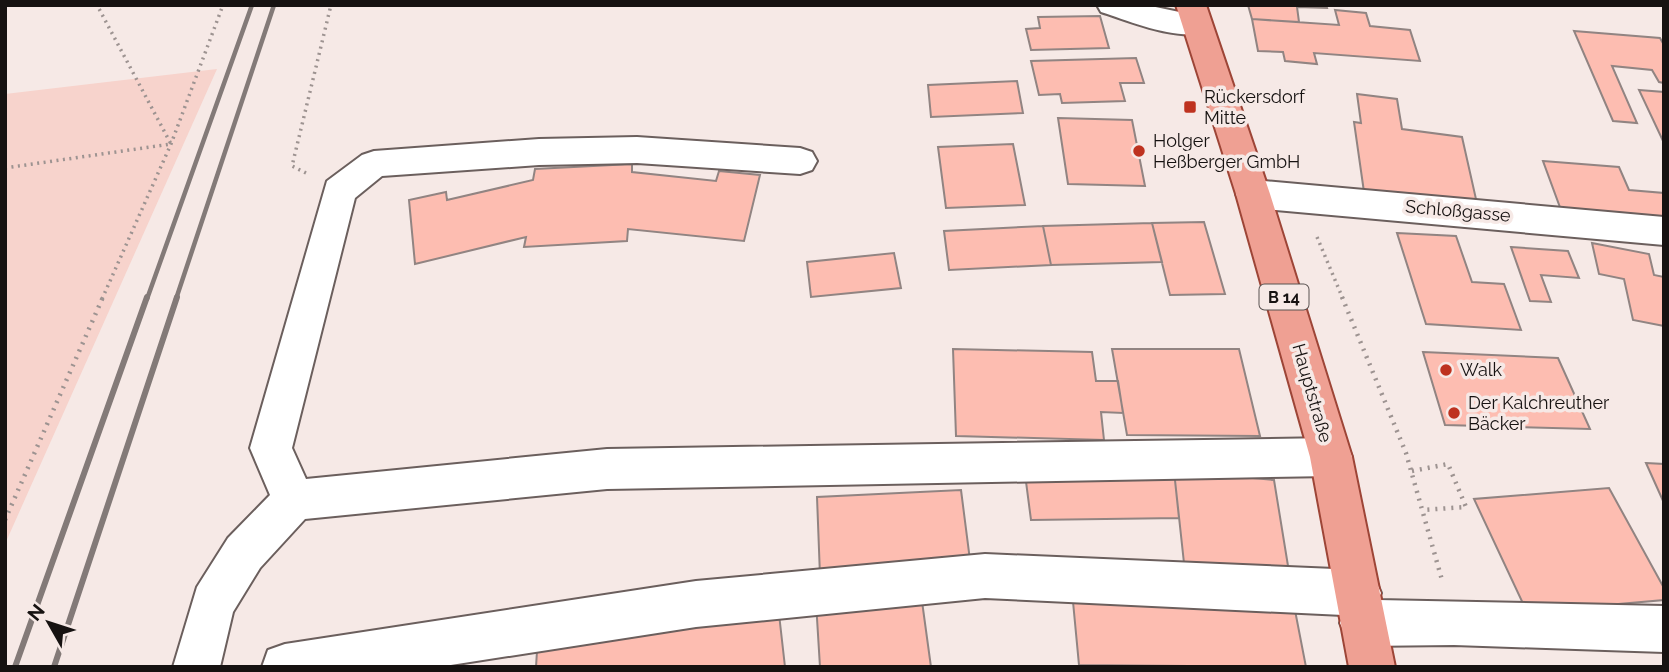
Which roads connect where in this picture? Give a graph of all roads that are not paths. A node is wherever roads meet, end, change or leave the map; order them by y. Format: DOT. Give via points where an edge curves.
graph roads {
  1 [pos="1112,5"];
  2 [pos="1194,15"];
  3 [pos="800,161"];
  4 [pos="1253,194"];
  5 [pos="1664,231"];
  6 [pos="1331,457"];
  7 [pos="294,500"];
  8 [pos="1360,608"];
  9 [pos="1664,629"];
  10 [pos="196,667"];
  11 [pos="285,667"];
  12 [pos="1372,667"];
  1 -- 2 [label="street" via="1150,17"];
  2 -- 4 [label="main road, Hauptstraße / B 14"];
  3 -- 7 [label="street" via="638,150 374,164 339,191 271,448"];
  4 -- 5 [label="street, Schloßgasse"];
  4 -- 6 [label="main road, Hauptstraße / B 14"];
  6 -- 7 [label="street" via="607,469"];
  6 -- 8 [label="main road, Hauptstraße / B 14"];
  7 -- 10 [label="street" via="244,553 213,603"];
  8 -- 9 [label="street" via="1454,622"];
  8 -- 11 [label="street" via="985,576 696,604"];
  8 -- 12 [label="main road, Hauptstraße / B 14"];
}
